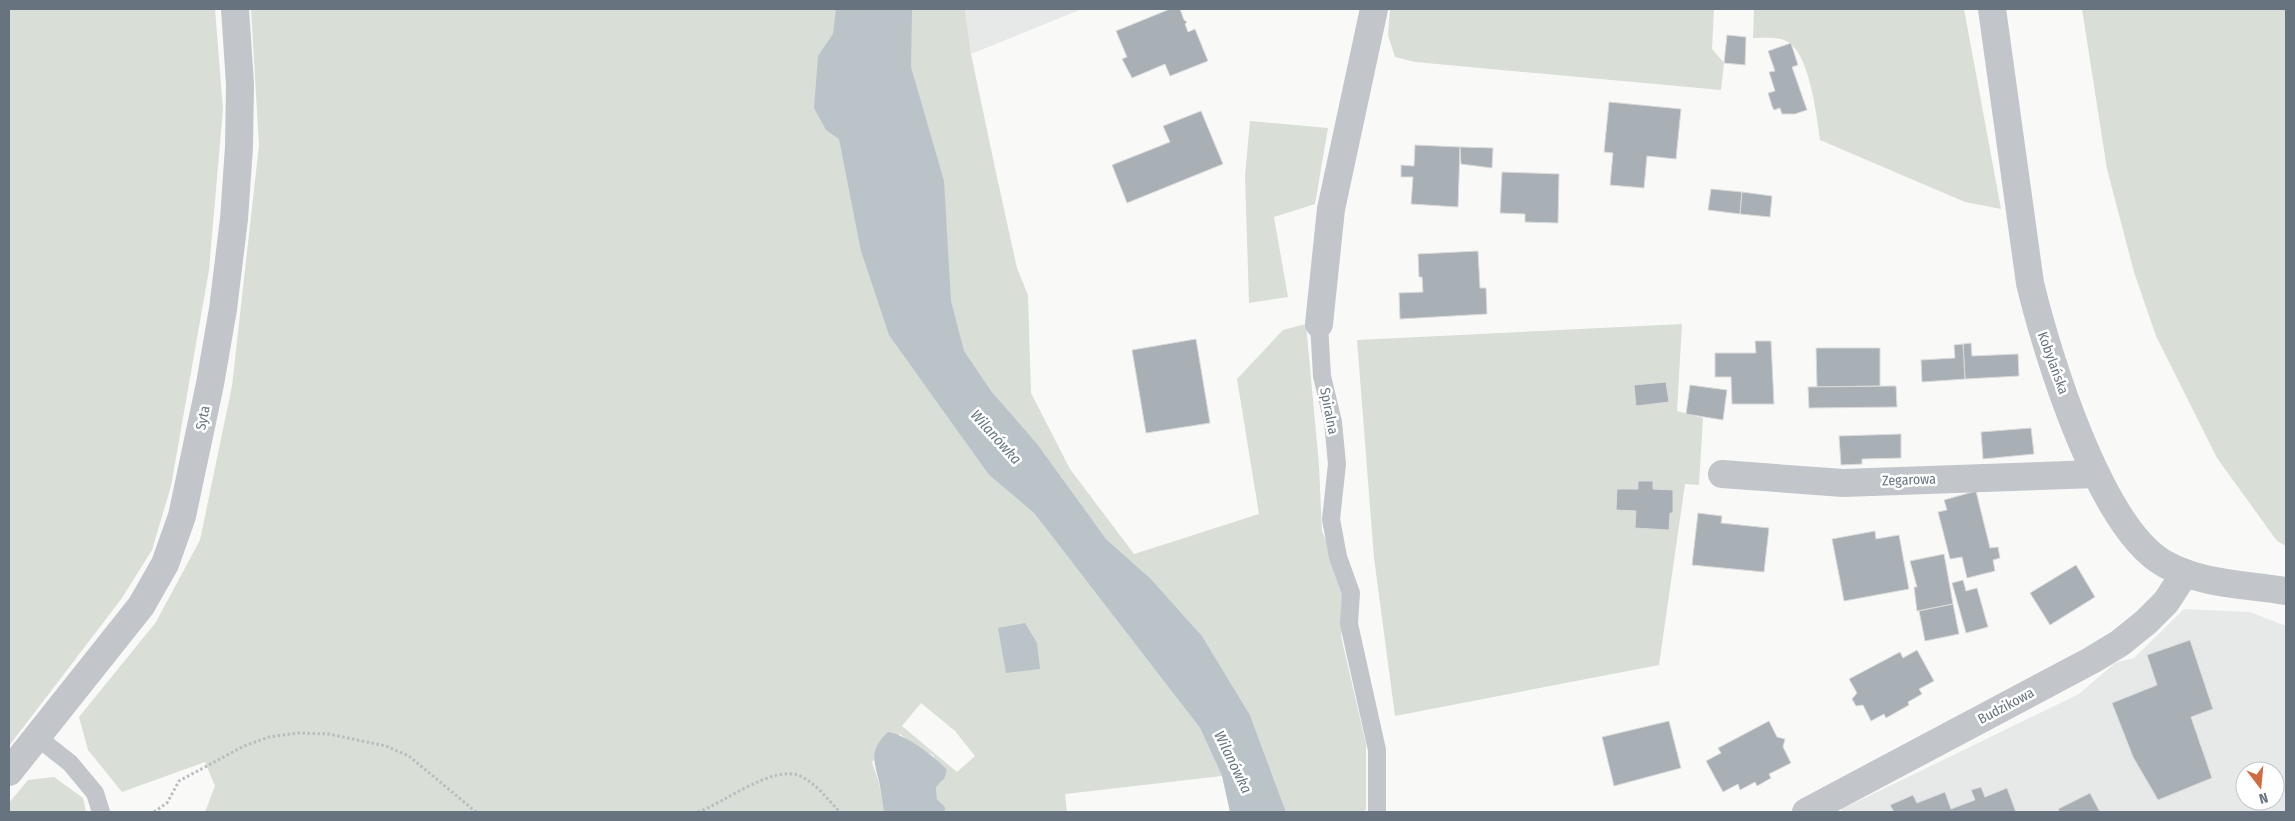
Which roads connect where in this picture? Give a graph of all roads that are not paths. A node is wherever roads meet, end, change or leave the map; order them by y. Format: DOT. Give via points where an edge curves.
graph roads {
  1 [pos="235,9"];
  2 [pos="1374,9"];
  3 [pos="1992,9"];
  4 [pos="1319,324"];
  5 [pos="1722,474"];
  6 [pos="2096,474"];
  7 [pos="2185,574"];
  8 [pos="2286,591"];
  9 [pos="37,737"];
  10 [pos="9,772"];
  11 [pos="101,812"];
  12 [pos="1377,812"];
  13 [pos="1806,812"];
  1 -- 9 [label="street, Syta" via="240,93 234,219 212,374 182,516 165,564 142,606"];
  2 -- 4 [label="street, Spiralna" via="1331,209"];
  3 -- 6 [label="street, Kobylańska" via="2030,283 2040,327"];
  4 -- 12 [label="lane, Spiralna" via="1322,376 1333,422 1337,464 1331,519 1338,557 1351,593 1349,624 1377,750"];
  5 -- 6 [label="street, Zegarowa" via="1843,483"];
  6 -- 7 [label="street, Kobylańska" via="2128,530 2146,550"];
  7 -- 8 [label="street, Kobylańska" via="2218,583"];
  7 -- 13 [label="street, Budzikowa" via="2166,602 2120,643"];
  9 -- 10 [label="street, Syta"];
  9 -- 11 [label="lane" via="70,764 95,793"];
}
